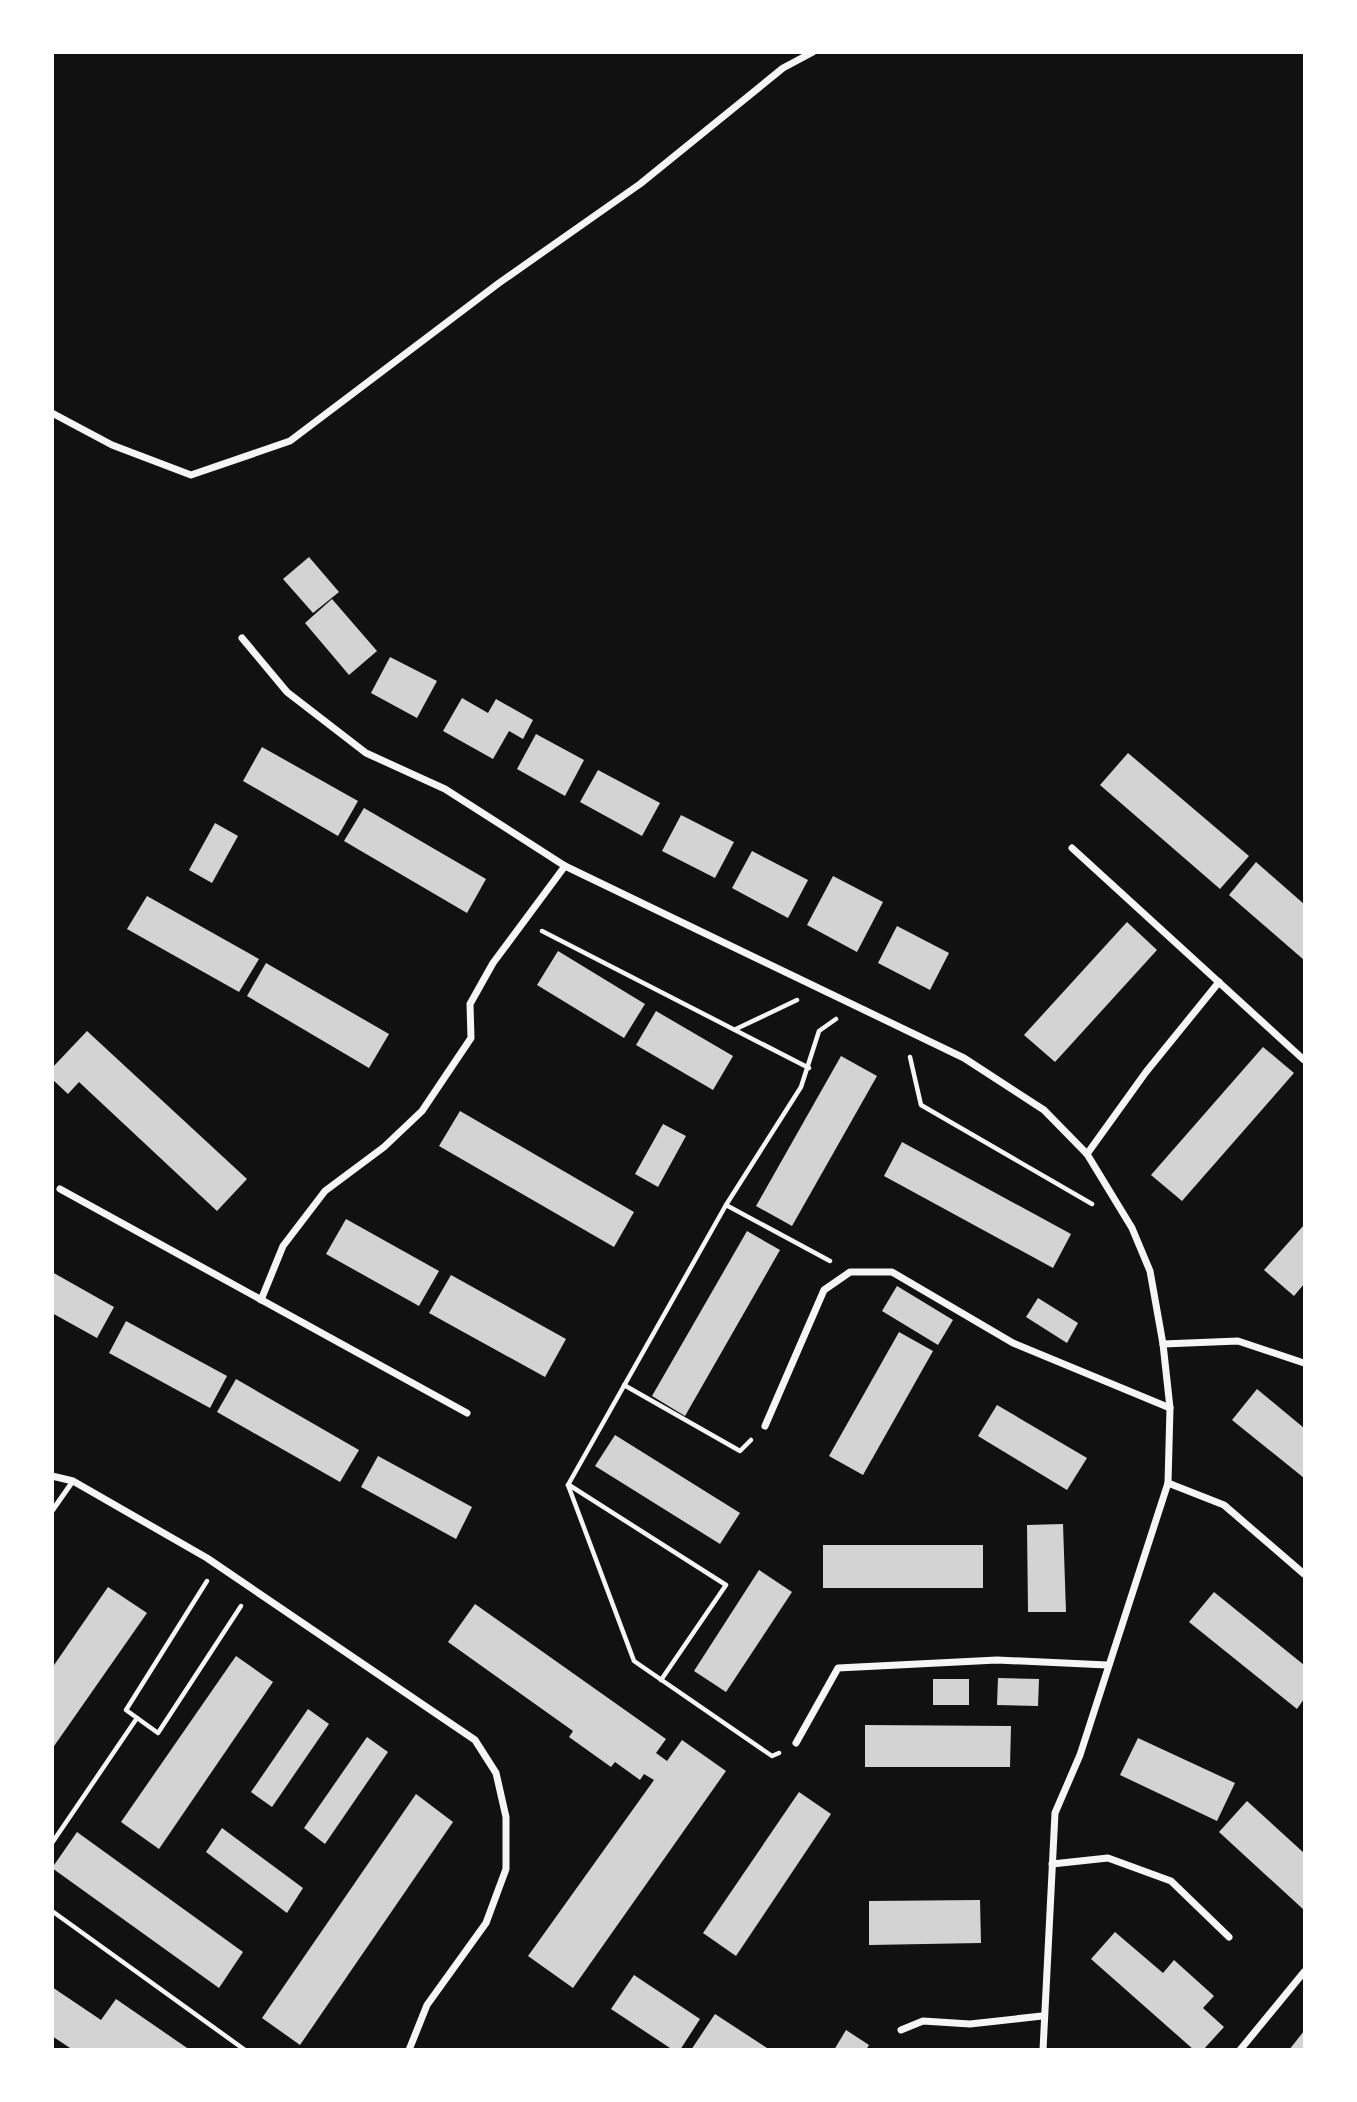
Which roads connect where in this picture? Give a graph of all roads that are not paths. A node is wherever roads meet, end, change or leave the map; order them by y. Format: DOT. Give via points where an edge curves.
graph roads {
  1 [pos="813,52"];
  2 [pos="52,413"];
  3 [pos="242,638"];
  4 [pos="1072,848"];
  5 [pos="565,866"];
  6 [pos="1219,982"];
  7 [pos="1304,1060"];
  8 [pos="1087,1154"];
  9 [pos="60,1189"];
  10 [pos="261,1300"];
  11 [pos="1163,1344"];
  12 [pos="1304,1363"];
  13 [pos="1170,1408"];
  14 [pos="467,1413"];
  15 [pos="765,1426"];
  16 [pos="52,1476"];
  17 [pos="73,1481"];
  18 [pos="1168,1483"];
  19 [pos="52,1511"];
  20 [pos="1304,1574"];
  21 [pos="1107,1665"];
  22 [pos="796,1743"];
  23 [pos="1052,1864"];
  24 [pos="1229,1937"];
  25 [pos="1304,1972"];
  26 [pos="1042,2016"];
  27 [pos="901,2030"];
  28 [pos="409,2049"];
  29 [pos="1043,2049"];
  30 [pos="1240,2049"];
  1 -- 2 [label="street" via="783,68 640,184 290,440 191,475 111,444"];
  3 -- 5 [label="street" via="287,692 366,753 445,789"];
  4 -- 6 [label="street"];
  5 -- 8 [label="street" via="964,1058 1044,1110"];
  5 -- 10 [label="street" via="470,1004 471,1038 422,1111 384,1147 325,1191 283,1246"];
  6 -- 7 [label="street"];
  6 -- 8 [label="street"];
  8 -- 11 [label="street" via="1132,1228 1150,1271"];
  9 -- 10 [label="street"];
  10 -- 14 [label="street"];
  11 -- 12 [label="street" via="1238,1341"];
  11 -- 13 [label="street"];
  13 -- 15 [label="street" via="1013,1343 892,1272 850,1272 824,1290"];
  13 -- 18 [label="street"];
  16 -- 17 [label="street"];
  17 -- 19 [label="lane"];
  17 -- 28 [label="street" via="217,1566 475,1740 496,1773 506,1818 506,1869 486,1923 427,2005"];
  18 -- 20 [label="street" via="1224,1505"];
  18 -- 21 [label="street"];
  21 -- 22 [label="street" via="997,1660 838,1668"];
  21 -- 23 [label="street" via="1080,1755 1055,1814"];
  23 -- 24 [label="street" via="1108,1858 1171,1881"];
  23 -- 26 [label="street"];
  25 -- 30 [label="street"];
  26 -- 27 [label="street" via="970,2024 923,2021"];
  26 -- 29 [label="street"];
}
